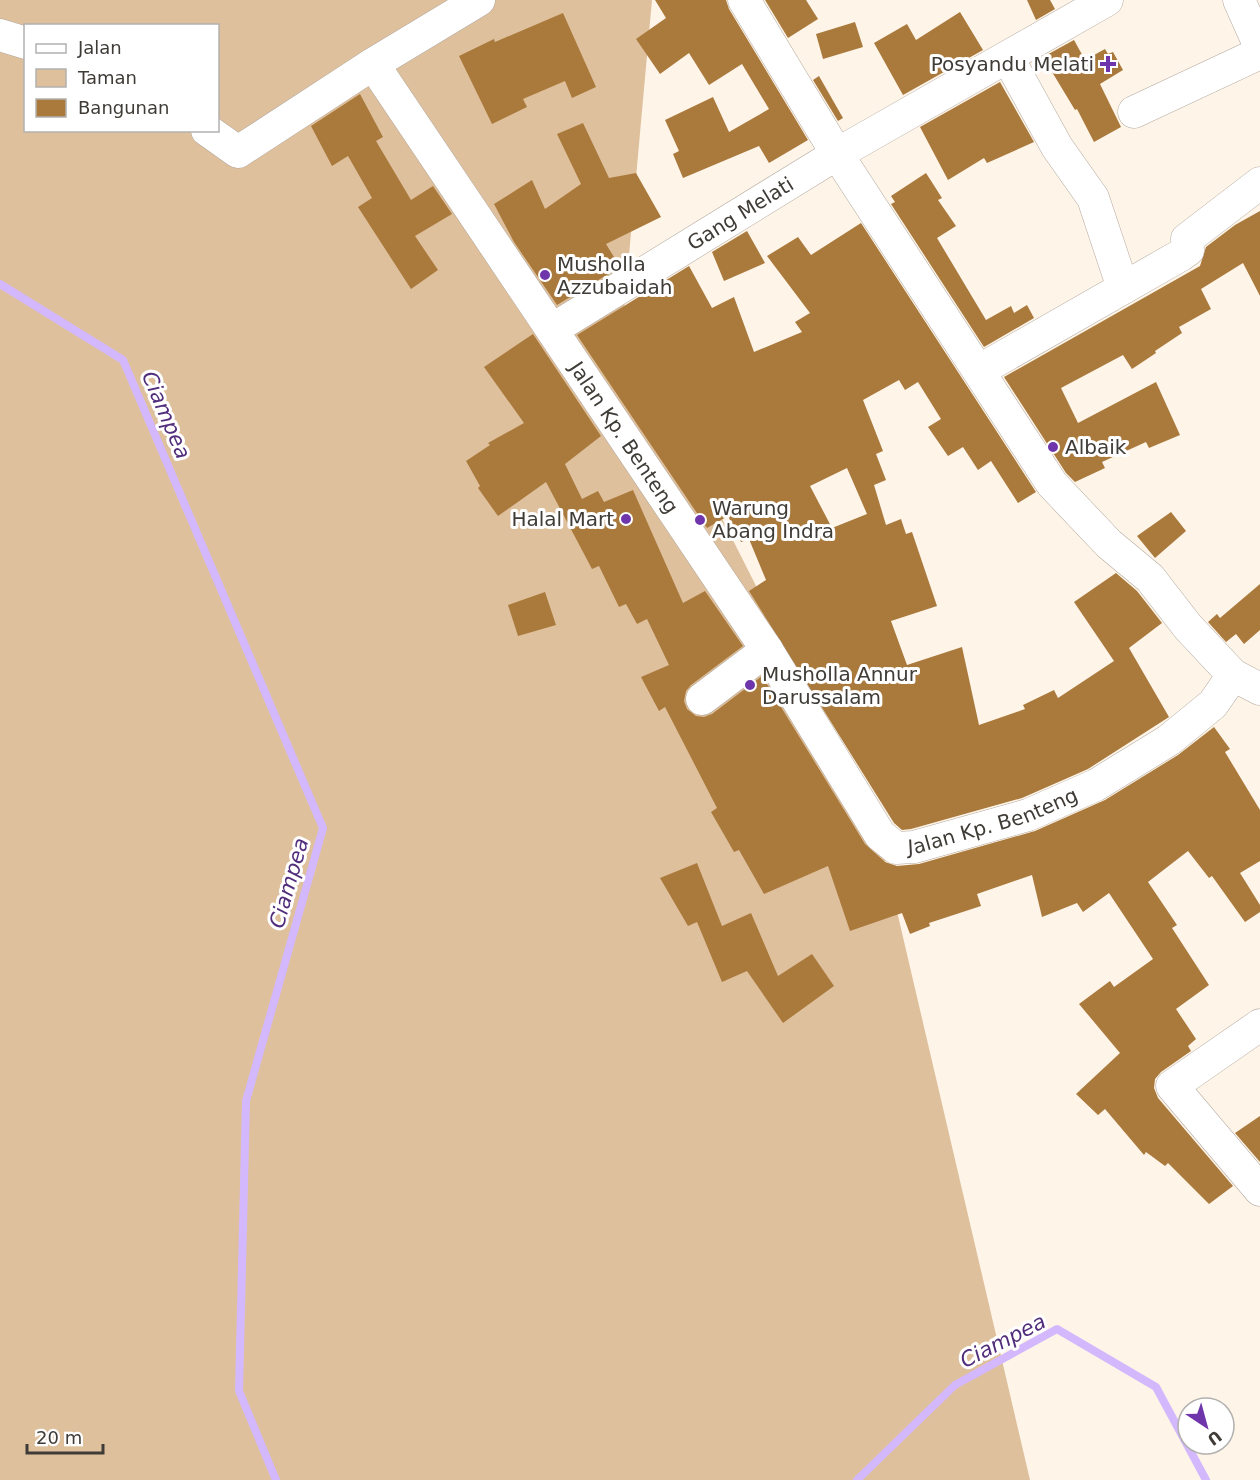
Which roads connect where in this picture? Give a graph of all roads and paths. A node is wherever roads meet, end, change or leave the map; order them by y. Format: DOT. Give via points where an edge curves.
graph roads {
  1 [pos="479,0"];
  2 [pos="744,0"];
  3 [pos="1107,0"];
  4 [pos="1239,0"];
  5 [pos="0,34"];
  6 [pos="24,42"];
  7 [pos="1260,46"];
  8 [pos="1260,53"];
  9 [pos="1008,58"];
  10 [pos="373,64"];
  11 [pos="1134,112"];
  12 [pos="210,132"];
  13 [pos="837,154"];
  14 [pos="1260,183"];
  15 [pos="1123,288"];
  16 [pos="553,329"];
  17 [pos="980,370"];
  18 [pos="767,650"];
  19 [pos="1247,682"];
  20 [pos="702,699"];
  21 [pos="1260,1025"];
  22 [pos="1260,1190"];
  1 -- 10 [label="street"];
  2 -- 13 [label="street, Jalan Kp. Benteng"];
  3 -- 9 [label="street, Gang Melati"];
  4 -- 7 [label="street"];
  5 -- 6 [label="street"];
  8 -- 11 [label="street"];
  9 -- 13 [label="street, Gang Melati"];
  9 -- 15 [label="street" via="1058,147 1094,198"];
  10 -- 12 [label="street" via="238,152"];
  10 -- 16 [label="street, Jalan Kp. Benteng"];
  13 -- 16 [label="street, Gang Melati"];
  13 -- 17 [label="street, Jalan Kp. Benteng"];
  14 -- 15 [label="street" via="1187,239 1188,250"];
  15 -- 17 [label="street"];
  16 -- 18 [label="street, Jalan Kp. Benteng"];
  17 -- 19 [label="street, Jalan Kp. Benteng" via="1059,493 1109,544 1150,578 1188,627"];
  18 -- 19 [label="street, Jalan Kp. Benteng" via="880,835 896,848 914,847 1028,815 1096,785 1142,759"];
  18 -- 20 [label="street"];
  21 -- 22 [label="street" via="1172,1086"];
}
